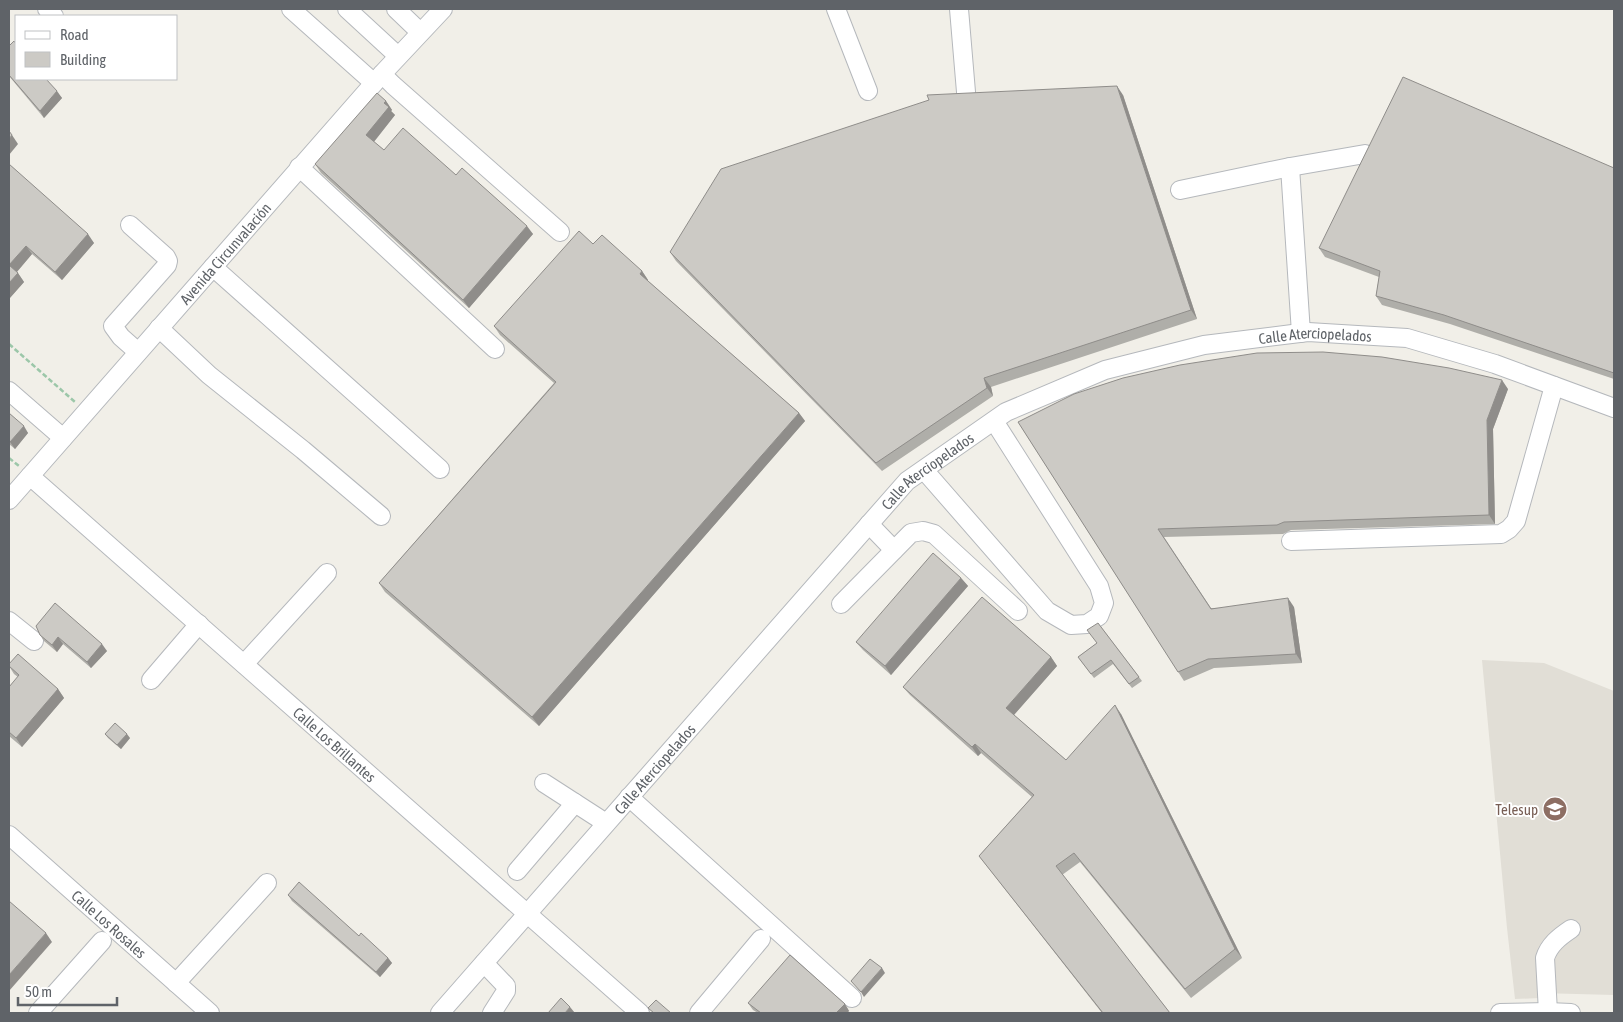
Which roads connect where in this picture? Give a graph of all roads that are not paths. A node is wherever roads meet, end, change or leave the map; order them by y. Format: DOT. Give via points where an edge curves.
graph roads {
  1 [pos="291,9"];
  2 [pos="347,9"];
  3 [pos="396,9"];
  4 [pos="443,9"];
  5 [pos="836,9"];
  6 [pos="959,9"];
  7 [pos="420,32"];
  8 [pos="398,56"];
  9 [pos="378,78"];
  10 [pos="868,91"];
  11 [pos="966,92"];
  12 [pos="1365,154"];
  13 [pos="299,167"];
  14 [pos="1290,167"];
  15 [pos="1180,190"];
  16 [pos="130,226"];
  17 [pos="560,232"];
  18 [pos="213,267"];
  19 [pos="159,328"];
  20 [pos="1301,332"];
  21 [pos="495,349"];
  22 [pos="138,352"];
  23 [pos="1554,386"];
  24 [pos="9,391"];
  25 [pos="1614,408"];
  26 [pos="994,421"];
  27 [pos="63,438"];
  28 [pos="440,469"];
  29 [pos="924,470"];
  30 [pos="30,476"];
  31 [pos="9,500"];
  32 [pos="381,516"];
  33 [pos="869,524"];
  34 [pos="1291,541"];
  35 [pos="894,550"];
  36 [pos="327,573"];
  37 [pos="841,604"];
  38 [pos="1018,612"];
  39 [pos="9,621"];
  40 [pos="199,624"];
  41 [pos="34,641"];
  42 [pos="244,664"];
  43 [pos="151,680"];
  44 [pos="544,782"];
  45 [pos="629,797"];
  46 [pos="576,803"];
  47 [pos="606,823"];
  48 [pos="9,835"];
  49 [pos="517,870"];
  50 [pos="267,883"];
  51 [pos="527,913"];
  52 [pos="1571,929"];
  53 [pos="761,939"];
  54 [pos="102,941"];
  55 [pos="484,963"];
  56 [pos="176,983"];
  57 [pos="852,998"];
  58 [pos="1548,1012"];
  59 [pos="38,1013"];
  60 [pos="210,1013"];
  61 [pos="440,1013"];
  62 [pos="492,1013"];
  63 [pos="640,1013"];
  64 [pos="699,1013"];
  65 [pos="1500,1013"];
  66 [pos="1571,1013"];
  1 -- 9 [label="street"];
  2 -- 8 [label="street"];
  3 -- 7 [label="street"];
  4 -- 7 [label="street, Avenida Circunvalación"];
  5 -- 10 [label="street"];
  6 -- 11 [label="street"];
  7 -- 8 [label="street, Avenida Circunvalación"];
  8 -- 9 [label="street, Avenida Circunvalación"];
  9 -- 13 [label="street, Avenida Circunvalación"];
  9 -- 17 [label="street"];
  12 -- 14 [label="street"];
  13 -- 18 [label="street, Avenida Circunvalación"];
  13 -- 21 [label="street"];
  14 -- 15 [label="street"];
  14 -- 20 [label="street"];
  16 -- 22 [label="street" via="168,261 113,326"];
  18 -- 19 [label="street, Avenida Circunvalación"];
  18 -- 28 [label="street"];
  19 -- 22 [label="street, Avenida Circunvalación"];
  19 -- 32 [label="street" via="209,374"];
  20 -- 23 [label="street, Calle Aterciopelados" via="1407,338 1495,364"];
  20 -- 26 [label="street, Calle Aterciopelados" via="1204,346 1106,370 1006,412"];
  22 -- 27 [label="street, Avenida Circunvalación"];
  23 -- 25 [label="street, Calle Aterciopelados"];
  23 -- 34 [label="street" via="1516,520 1501,534"];
  24 -- 27 [label="street"];
  26 -- 29 [label="street, Calle Aterciopelados"];
  26 -- 29 [label="street" via="1099,586 1104,603 1099,616 1087,624 1071,625 1047,611"];
  27 -- 30 [label="street, Avenida Circunvalación"];
  29 -- 33 [label="street, Calle Aterciopelados" via="907,481"];
  30 -- 31 [label="street, Avenida Circunvalación"];
  30 -- 40 [label="street, Calle Los Brillantes"];
  33 -- 35 [label="street"];
  33 -- 45 [label="street, Calle Aterciopelados"];
  35 -- 37 [label="street"];
  35 -- 38 [label="street" via="910,533 923,531 934,534"];
  36 -- 42 [label="street"];
  39 -- 41 [label="street"];
  40 -- 42 [label="street, Calle Los Brillantes"];
  40 -- 43 [label="street"];
  42 -- 51 [label="street, Calle Los Brillantes"];
  44 -- 46 [label="street"];
  45 -- 47 [label="street, Calle Aterciopelados"];
  45 -- 57 [label="street"];
  46 -- 47 [label="street"];
  46 -- 49 [label="street"];
  47 -- 51 [label="street, Calle Aterciopelados"];
  48 -- 56 [label="street, Calle Los Rosales"];
  50 -- 56 [label="street"];
  51 -- 55 [label="street, Calle Aterciopelados"];
  51 -- 63 [label="street, Calle Los Brillantes"];
  52 -- 58 [label="street" via="1553,943 1545,958"];
  53 -- 64 [label="street"];
  54 -- 59 [label="street"];
  55 -- 61 [label="street, Calle Aterciopelados"];
  55 -- 62 [label="street" via="506,986"];
  56 -- 60 [label="street, Calle Los Rosales"];
  58 -- 65 [label="street"];
  58 -- 66 [label="street"];
}
